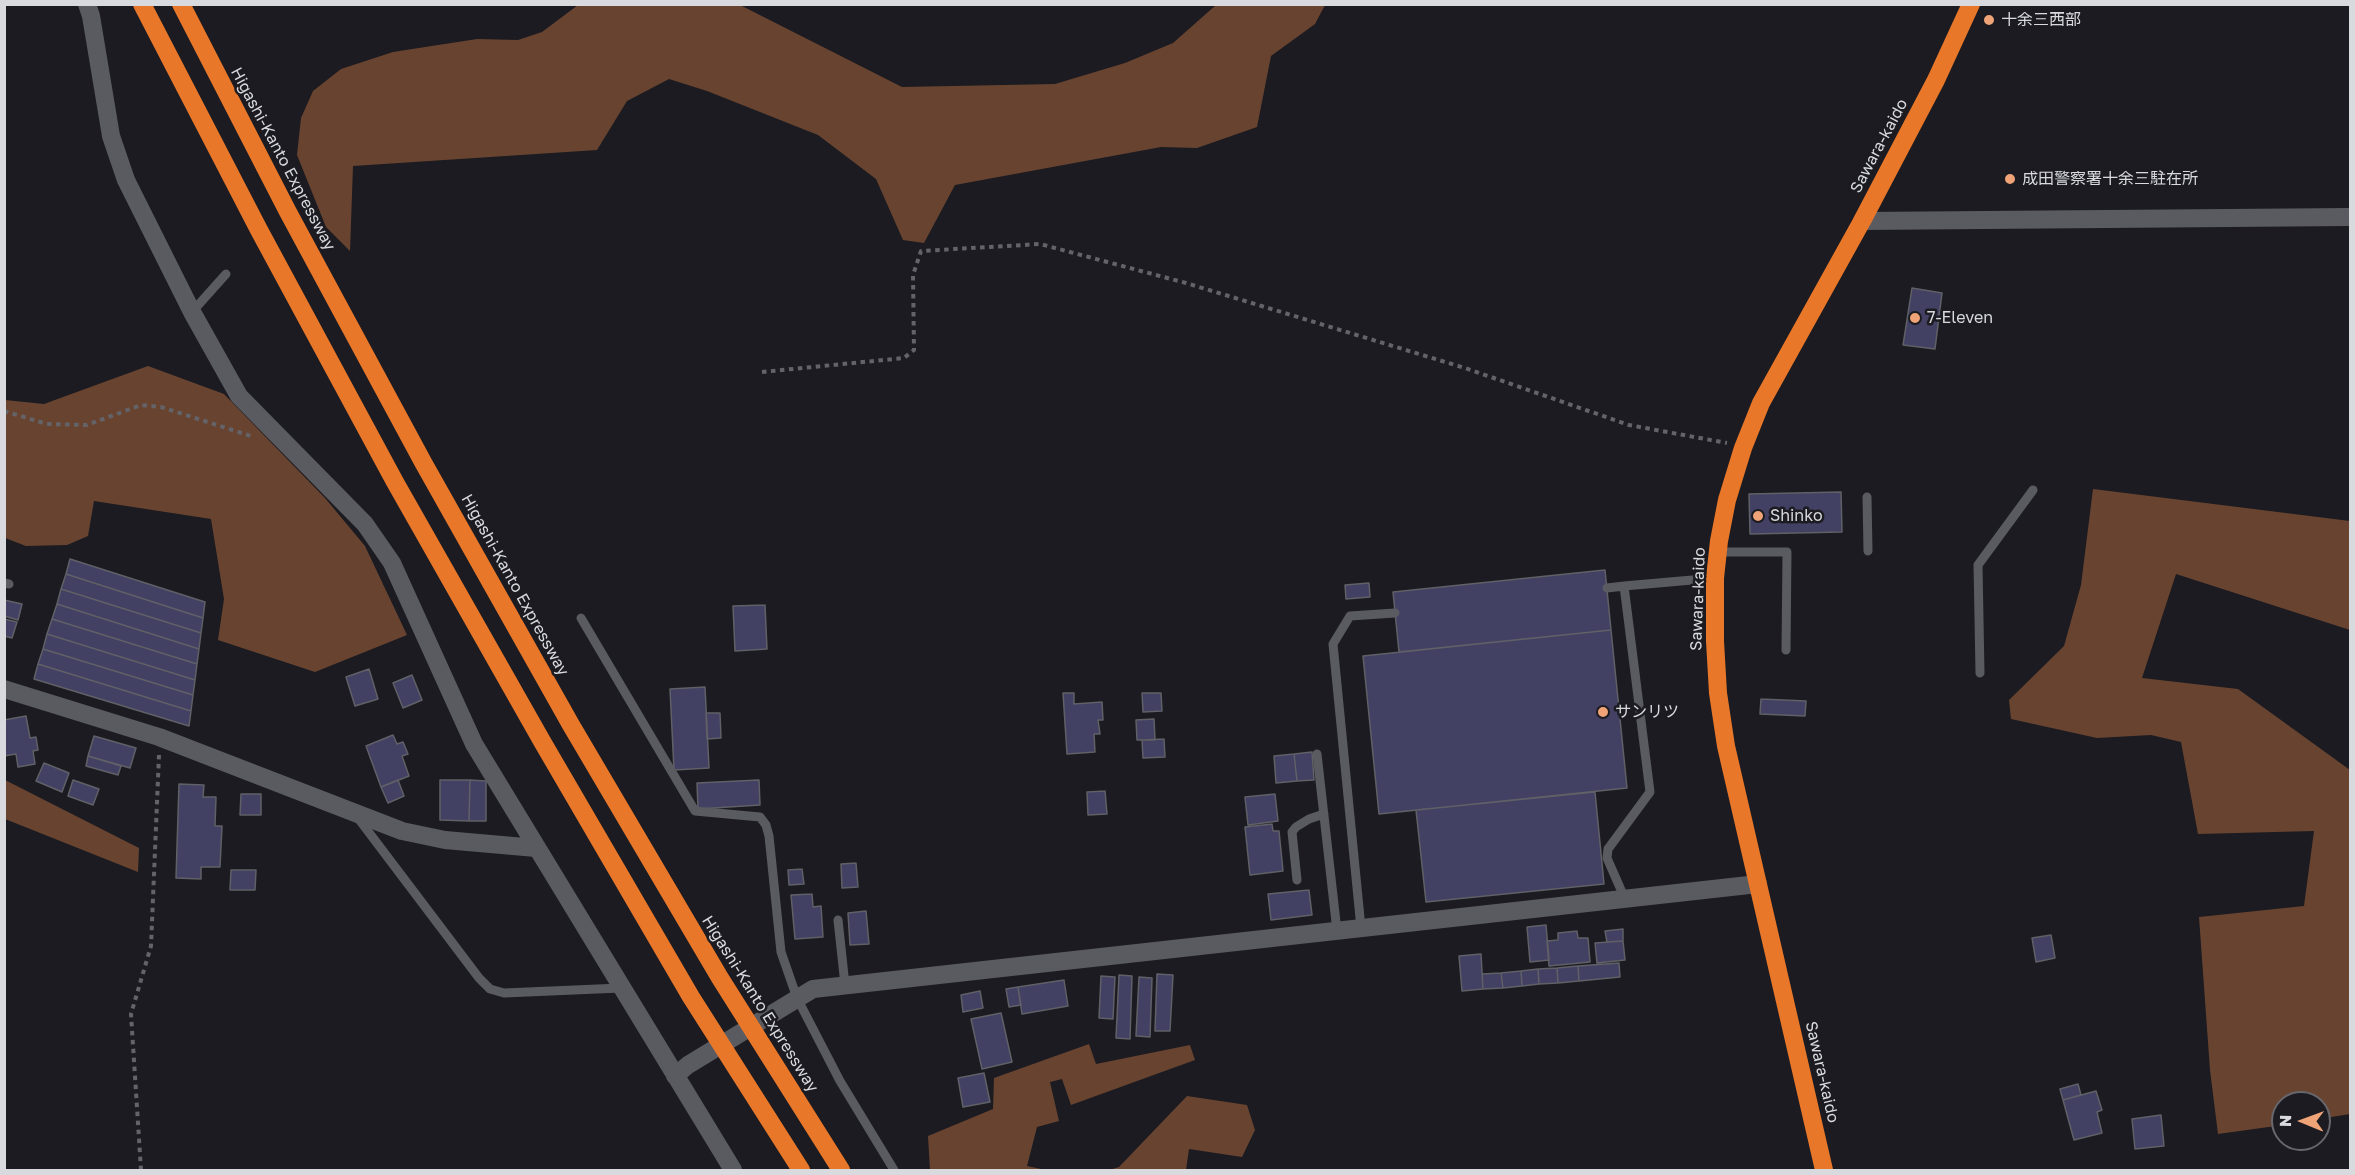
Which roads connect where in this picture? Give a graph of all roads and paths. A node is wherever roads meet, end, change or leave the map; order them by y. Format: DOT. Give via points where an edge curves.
graph roads {
  1 [pos="87,4"];
  2 [pos="142,4"];
  3 [pos="181,4"];
  4 [pos="1971,4"];
  5 [pos="2350,217"];
  6 [pos="1862,221"];
  7 [pos="226,274"];
  8 [pos="192,312"];
  9 [pos="762,372"];
  10 [pos="4,411"];
  11 [pos="262,440"];
  12 [pos="1743,448"];
  13 [pos="2033,490"];
  14 [pos="1867,497"];
  15 [pos="1868,551"];
  16 [pos="1718,552"];
  17 [pos="1715,578"];
  18 [pos="1624,586"];
  19 [pos="1606,588"];
  20 [pos="1395,613"];
  21 [pos="581,618"];
  22 [pos="1786,650"];
  23 [pos="1980,673"];
  24 [pos="4,689"];
  25 [pos="159,737"];
  26 [pos="1317,754"];
  27 [pos="352,811"];
  28 [pos="1324,814"];
  29 [pos="536,848"];
  30 [pos="1297,880"];
  31 [pos="1758,884"];
  32 [pos="1625,899"];
  33 [pos="838,920"];
  34 [pos="1361,928"];
  35 [pos="1337,931"];
  36 [pos="845,986"];
  37 [pos="621,988"];
  38 [pos="792,1002"];
  39 [pos="681,1071"];
  40 [pos="141,1170"];
  41 [pos="733,1170"];
  42 [pos="801,1170"];
  43 [pos="841,1170"];
  44 [pos="894,1170"];
  45 [pos="1824,1170"];
  1 -- 8 [label="street" via="111,136 126,180"];
  2 -- 42 [label="highway" via="395,482 686,987"];
  3 -- 43 [label="highway, Higashi-Kanto Expressway" via="424,464 571,725 708,957"];
  4 -- 6 [label="highway, Sawara-kaido"];
  5 -- 6 [label="street"];
  6 -- 12 [label="highway, Sawara-kaido" via="1761,403"];
  7 -- 8 [label="lane"];
  8 -- 29 [label="street" via="239,396 365,524 392,563 474,744"];
  9 -- 12 [label="path" via="904,358 914,350 913,275 921,251 1040,244 1186,283 1466,368 1629,425"];
  10 -- 11 [label="path" via="46,424 87,425 141,405 161,407"];
  12 -- 16 [label="highway, Sawara-kaido" via="1727,500"];
  13 -- 23 [label="lane" via="1978,565"];
  14 -- 15 [label="lane"];
  16 -- 17 [label="highway, Sawara-kaido"];
  16 -- 22 [label="lane" via="1787,552"];
  17 -- 18 [label="lane"];
  17 -- 31 [label="highway, Sawara-kaido" via="1718,693 1726,746"];
  18 -- 19 [label="lane"];
  18 -- 32 [label="lane" via="1650,792 1608,849 1607,858"];
  20 -- 34 [label="lane" via="1350,616 1333,644"];
  21 -- 38 [label="lane" via="695,811 760,817 766,825 781,952"];
  24 -- 25 [label="street"];
  25 -- 27 [label="street"];
  25 -- 40 [label="path" via="151,946 131,1014"];
  26 -- 28 [label="lane"];
  27 -- 29 [label="street" via="402,831 445,840"];
  27 -- 37 [label="lane" via="490,989 504,993"];
  28 -- 30 [label="lane" via="1292,832"];
  28 -- 35 [label="lane"];
  29 -- 37 [label="street"];
  31 -- 32 [label="street"];
  31 -- 45 [label="highway, Sawara-kaido"];
  32 -- 34 [label="street"];
  33 -- 36 [label="lane"];
  34 -- 35 [label="street"];
  35 -- 36 [label="street"];
  36 -- 38 [label="street" via="813,989"];
  37 -- 39 [label="street"];
  38 -- 39 [label="street"];
  38 -- 44 [label="lane"];
  39 -- 41 [label="street"];
}
